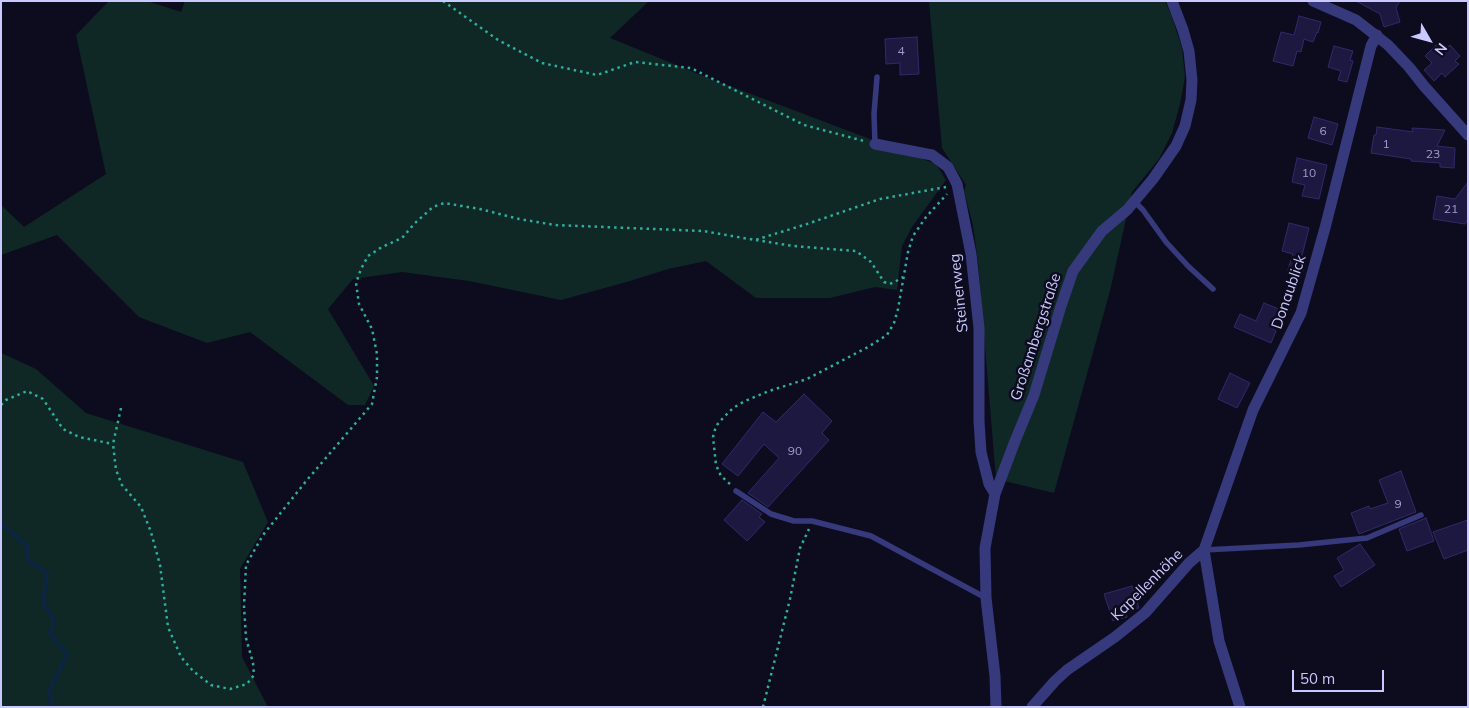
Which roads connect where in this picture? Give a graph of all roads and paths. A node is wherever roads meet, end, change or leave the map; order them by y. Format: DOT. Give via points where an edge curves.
graph roads {
  1 [pos="443,1"];
  2 [pos="1172,1"];
  3 [pos="1313,1"];
  4 [pos="1376,35"];
  5 [pos="877,77"];
  6 [pos="1468,135"];
  7 [pos="875,144"];
  8 [pos="957,184"];
  9 [pos="1134,201"];
  10 [pos="755,240"];
  11 [pos="904,276"];
  12 [pos="1213,289"];
  13 [pos="1,405"];
  14 [pos="121,408"];
  15 [pos="113,444"];
  16 [pos="736,490"];
  17 [pos="995,494"];
  18 [pos="1421,515"];
  19 [pos="812,521"];
  20 [pos="1204,550"];
  21 [pos="986,598"];
  22 [pos="762,707"];
  23 [pos="996,707"];
  24 [pos="1032,707"];
  25 [pos="1240,707"];
  1 -- 7 [label="path" via="498,40 542,63 596,75 635,62 691,68 804,125"];
  2 -- 9 [label="street, Großambergstraße" via="1189,51 1191,100 1176,146"];
  3 -- 4 [label="street" via="1356,20"];
  4 -- 6 [label="street" via="1409,67"];
  4 -- 20 [label="street, Donaublick" via="1300,313 1253,410"];
  5 -- 7 [label="lane"];
  7 -- 8 [label="street, Steinerweg" via="932,155 948,167"];
  8 -- 10 [label="path" via="880,199"];
  8 -- 11 [label="path" via="913,236"];
  8 -- 17 [label="street, Steinerweg" via="971,254 978,319 981,452 989,484"];
  9 -- 12 [label="lane" via="1166,242"];
  9 -- 17 [label="street, Großambergstraße" via="1102,231 1074,271 1034,395"];
  10 -- 11 [label="path" via="856,251 871,262 884,282 890,284"];
  10 -- 15 [label="path" via="703,231 555,225 444,203 433,207 415,222 402,238 368,256 356,283 359,304 372,330 377,354 372,404 263,535 246,565 246,638 254,675 247,684 230,689 211,685 181,657 168,627 160,565 151,532 142,507 122,485 116,470"];
  11 -- 16 [label="path" via="894,323 887,334 807,379 745,401 733,408 716,426 713,437 716,465 721,476"];
  13 -- 15 [label="path" via="27,392 43,399 63,429 79,437"];
  14 -- 15 [label="path"];
  16 -- 19 [label="lane" via="771,514"];
  17 -- 21 [label="street, Großambergstraße" via="985,548"];
  18 -- 20 [label="lane" via="1367,538"];
  19 -- 21 [label="lane" via="871,536"];
  19 -- 22 [label="path" via="800,548"];
  20 -- 24 [label="street, Kapellenhöhe" via="1145,613 1067,670"];
  20 -- 25 [label="street, Kapellenhöhe" via="1219,641"];
  21 -- 23 [label="street, Großambergstraße"];
}
